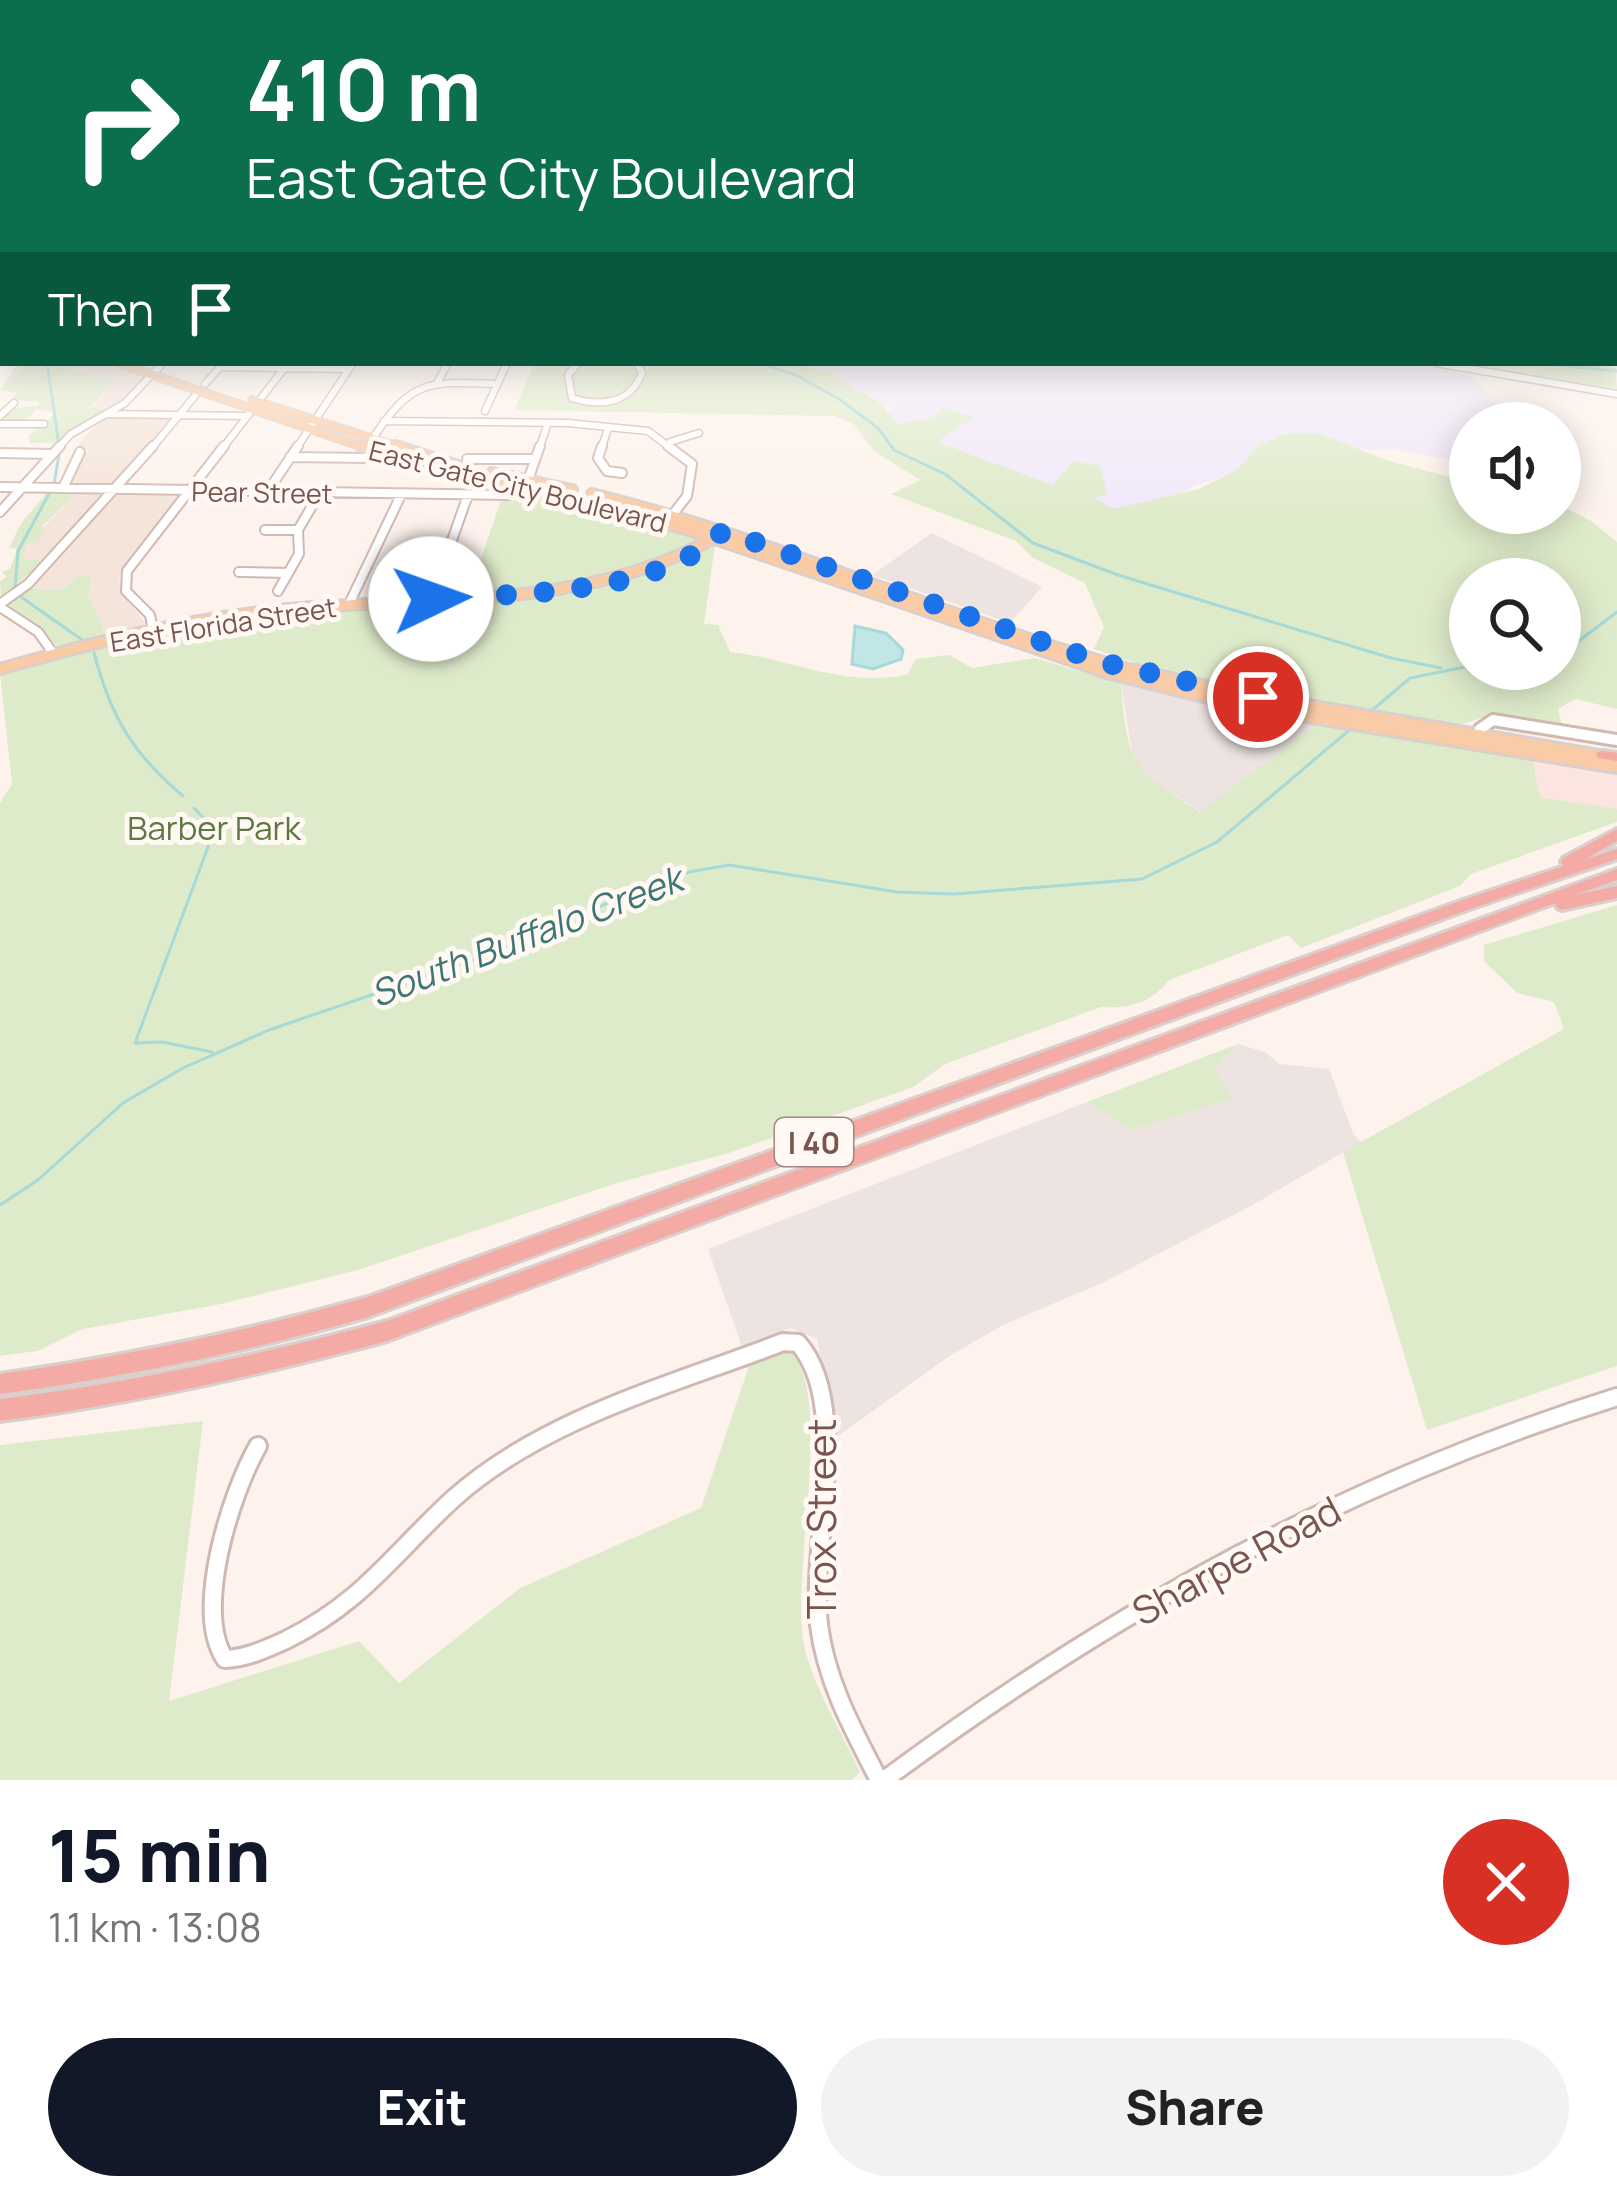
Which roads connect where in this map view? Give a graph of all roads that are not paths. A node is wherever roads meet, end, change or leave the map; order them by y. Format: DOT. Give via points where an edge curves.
graph roads {
  1 [pos="221,366"];
  2 [pos="285,366"];
  3 [pos="351,366"];
  4 [pos="446,366"];
  5 [pos="505,366"];
  6 [pos="575,366"];
  7 [pos="639,366"];
  8 [pos="1469,366"];
  9 [pos="158,368"];
  10 [pos="437,383"];
  11 [pos="496,383"];
  12 [pos="202,387"];
  13 [pos="1617,394"];
  14 [pos="0,403"];
  15 [pos="253,409"];
  16 [pos="485,410"];
  17 [pos="104,414"];
  18 [pos="178,415"];
  19 [pos="0,420"];
  20 [pos="384,421"];
  21 [pos="548,423"];
  22 [pos="44,424"];
  23 [pos="312,425"];
  24 [pos="608,429"];
  25 [pos="699,433"];
  26 [pos="371,441"];
  27 [pos="670,442"];
  28 [pos="80,452"];
  29 [pos="0,453"];
  30 [pos="51,454"];
  31 [pos="290,457"];
  32 [pos="368,458"];
  33 [pos="467,459"];
  34 [pos="534,459"];
  35 [pos="622,472"];
  36 [pos="525,484"];
  37 [pos="0,487"];
  38 [pos="19,488"];
  39 [pos="63,488"];
  40 [pos="117,490"];
  41 [pos="192,490"];
  42 [pos="268,491"];
  43 [pos="319,494"];
  44 [pos="400,495"];
  45 [pos="468,495"];
  46 [pos="579,500"];
  47 [pos="0,512"];
  48 [pos="669,513"];
  49 [pos="265,530"];
  50 [pos="298,530"];
  51 [pos="720,535"];
  52 [pos="239,572"];
  53 [pos="288,573"];
  54 [pos="278,591"];
  55 [pos="431,599"];
  56 [pos="349,604"];
  57 [pos="0,605"];
  58 [pos="153,630"];
  59 [pos="53,653"];
  60 [pos="0,669"];
  61 [pos="1481,740"];
  62 [pos="1617,740"];
  63 [pos="1614,760"];
  64 [pos="1617,834"];
  65 [pos="1617,854"];
  66 [pos="1617,874"];
  67 [pos="1509,890"];
  68 [pos="1617,892"];
  69 [pos="1518,913"];
  70 [pos="0,1384"];
  71 [pos="1617,1397"];
  72 [pos="0,1410"];
  73 [pos="258,1446"];
  74 [pos="881,1780"];
  1 -- 12 [label="street"];
  2 -- 15 [label="street"];
  3 -- 23 [label="street"];
  4 -- 10 [label="street"];
  5 -- 11 [label="street"];
  6 -- 7 [label="street" via="566,387 572,398 595,404 637,388"];
  8 -- 13 [label="street"];
  9 -- 12 [label="main road, East Gate City Boulevard"];
  9 -- 12 [label="main road, East Gate City Boulevard"];
  9 -- 17 [label="street"];
  10 -- 11 [label="street"];
  10 -- 20 [label="street" via="403,392"];
  11 -- 16 [label="street"];
  12 -- 15 [label="main road, East Gate City Boulevard"];
  12 -- 18 [label="street"];
  14 -- 19 [label="street" via="14,403"];
  15 -- 18 [label="street"];
  15 -- 23 [label="main road, East Gate City Boulevard"];
  15 -- 23 [label="main road, East Gate City Boulevard"];
  15 -- 41 [label="street"];
  17 -- 18 [label="street"];
  17 -- 30 [label="street"];
  18 -- 40 [label="street"];
  19 -- 22 [label="street"];
  20 -- 21 [label="street"];
  20 -- 26 [label="street"];
  21 -- 24 [label="street"];
  21 -- 34 [label="street"];
  23 -- 26 [label="main road, East Gate City Boulevard"];
  23 -- 31 [label="street"];
  23 -- 36 [label="main road, East Gate City Boulevard" via="438,470"];
  24 -- 27 [label="street" via="648,431"];
  24 -- 35 [label="street" via="598,458 608,471"];
  25 -- 27 [label="street"];
  26 -- 36 [label="main road, East Gate City Boulevard"];
  27 -- 48 [label="street" via="692,464 687,496"];
  28 -- 39 [label="street"];
  29 -- 30 [label="street"];
  30 -- 38 [label="street"];
  31 -- 32 [label="street"];
  31 -- 42 [label="street"];
  33 -- 34 [label="street"];
  34 -- 36 [label="street"];
  36 -- 45 [label="street, Pear Street" via="510,495"];
  36 -- 46 [label="main road, East Gate City Boulevard"];
  36 -- 48 [label="main road, East Gate City Boulevard"];
  37 -- 38 [label="street, Pear Street"];
  38 -- 39 [label="street, Pear Street"];
  38 -- 47 [label="street"];
  39 -- 40 [label="street, Pear Street"];
  40 -- 41 [label="street, Pear Street"];
  40 -- 57 [label="street"];
  41 -- 42 [label="street, Pear Street"];
  41 -- 58 [label="street" via="124,578"];
  42 -- 43 [label="street, Pear Street"];
  43 -- 44 [label="street, Pear Street"];
  43 -- 50 [label="street"];
  44 -- 45 [label="street, Pear Street"];
  44 -- 56 [label="street"];
  45 -- 55 [label="street"];
  46 -- 48 [label="main road"];
  46 -- 51 [label="main road, East Gate City Boulevard"];
  48 -- 51 [label="main road, East Gate City Boulevard"];
  49 -- 50 [label="street"];
  50 -- 53 [label="street" via="299,554"];
  51 -- 55 [label="main road, East Florida Street" via="650,571 596,586"];
  51 -- 61 [label="main road, East Gate City Boulevard" via="1173,686"];
  52 -- 53 [label="street"];
  53 -- 54 [label="street"];
  55 -- 56 [label="main road, East Florida Street"];
  56 -- 58 [label="main road, East Florida Street"];
  57 -- 59 [label="street"];
  58 -- 59 [label="main road, East Florida Street"];
  59 -- 60 [label="main road, East Florida Street"];
  61 -- 62 [label="street" via="1493,720"];
  61 -- 63 [label="main road, East Gate City Boulevard"];
  64 -- 67 [label="highway"];
  65 -- 67 [label="highway, I 40"];
  66 -- 69 [label="highway, I 40"];
  67 -- 70 [label="highway, I 40" via="368,1307 142,1362"];
  68 -- 69 [label="highway"];
  69 -- 72 [label="highway, I 40" via="387,1331 170,1385"];
  71 -- 74 [label="street, Sharpe Road" via="1476,1444 1248,1545 1004,1694"];
  73 -- 74 [label="street, Trox Street" via="236,1486 211,1620 212,1645 225,1659 276,1645 352,1602 422,1529 508,1460 780,1343 805,1348 825,1441 816,1592 821,1644 837,1696"];
}
